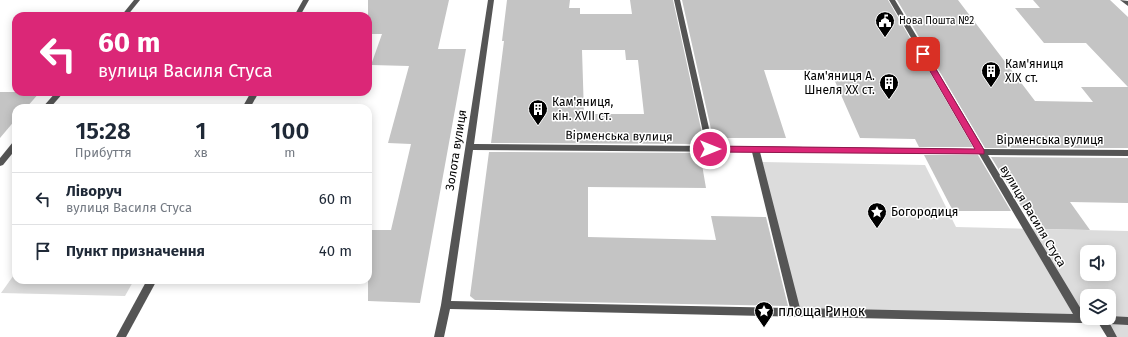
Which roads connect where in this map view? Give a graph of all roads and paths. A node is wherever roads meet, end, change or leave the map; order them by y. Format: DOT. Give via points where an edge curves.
graph roads {
  1 [pos="137,0"];
  2 [pos="306,0"];
  3 [pos="491,0"];
  4 [pos="677,0"];
  5 [pos="892,0"];
  6 [pos="1123,0"];
  7 [pos="1128,4"];
  8 [pos="127,12"];
  9 [pos="299,12"];
  10 [pos="56,96"];
  11 [pos="50,104"];
  12 [pos="469,147"];
  13 [pos="12,149"];
  14 [pos="710,149"];
  15 [pos="755,150"];
  16 [pos="981,152"];
  17 [pos="1128,153"];
  18 [pos="0,163"];
  19 [pos="150,284"];
  20 [pos="446,305"];
  21 [pos="1080,311"];
  22 [pos="796,312"];
  23 [pos="1080,319"];
  24 [pos="1116,320"];
  25 [pos="1128,320"];
  26 [pos="1105,325"];
  27 [pos="121,337"];
  28 [pos="439,337"];
  29 [pos="1112,337"];
  1 -- 8 [label="street"];
  2 -- 9 [label="street"];
  3 -- 12 [label="street, Золота вулиця"];
  4 -- 14 [label="street"];
  5 -- 16 [label="street, вулиця Василя Стуса"];
  6 -- 7 [label="street"];
  10 -- 11 [label="street"];
  12 -- 14 [label="street, Вірменська вулиця"];
  12 -- 20 [label="street, Золота вулиця"];
  13 -- 18 [label="street"];
  14 -- 15 [label="street, Вірменська вулиця"];
  15 -- 16 [label="street, Вірменська вулиця"];
  15 -- 22 [label="street"];
  16 -- 17 [label="street, Вірменська вулиця"];
  16 -- 21 [label="street, вулиця Василя Стуса" via="1026,229"];
  19 -- 27 [label="street"];
  20 -- 22 [label="street"];
  20 -- 28 [label="street, Золота вулиця"];
  22 -- 23 [label="street"];
  24 -- 25 [label="street"];
  26 -- 29 [label="street"];
}
